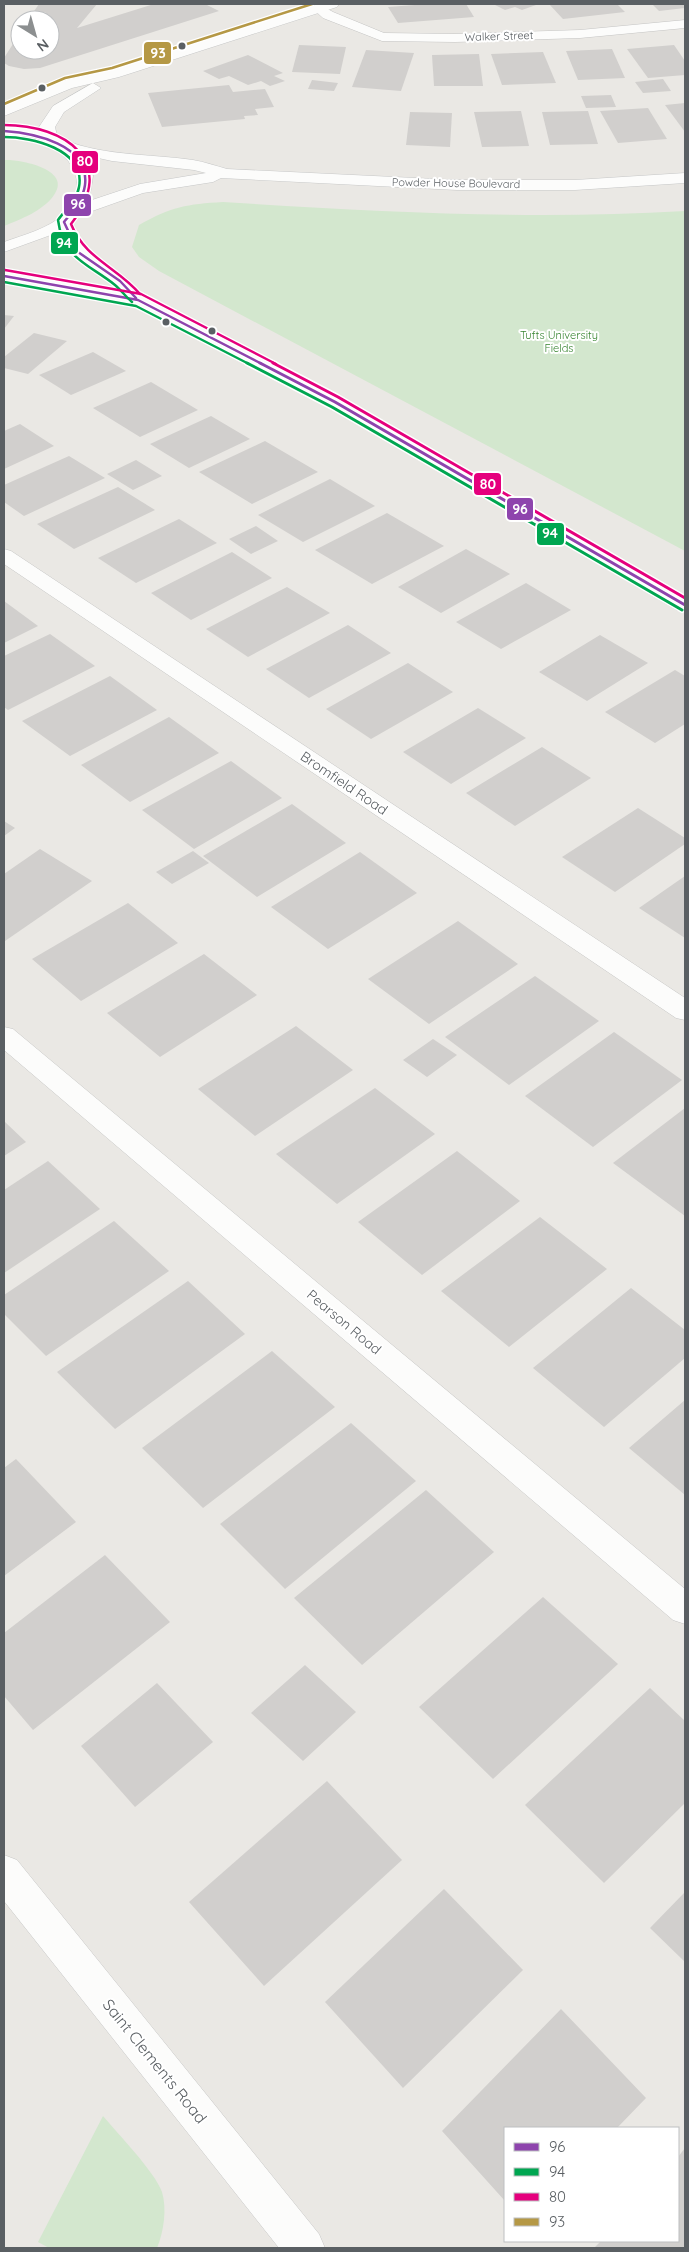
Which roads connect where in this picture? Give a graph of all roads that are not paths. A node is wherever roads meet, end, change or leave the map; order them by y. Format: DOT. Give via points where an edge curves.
graph roads {
  1 [pos="325,6"];
  2 [pos="685,24"];
  3 [pos="114,74"];
  4 [pos="4,110"];
  5 [pos="4,131"];
  6 [pos="50,139"];
  7 [pos="226,174"];
  8 [pos="685,178"];
  9 [pos="69,217"];
  10 [pos="4,247"];
  11 [pos="4,276"];
  12 [pos="138,300"];
  13 [pos="4,555"];
  14 [pos="685,606"];
  15 [pos="685,1010"];
  16 [pos="4,1036"];
  17 [pos="685,1609"];
  18 [pos="4,1873"];
  19 [pos="305,2248"];
  1 -- 2 [label="main road, Walker Street" via="328,15 382,37 580,34"];
  1 -- 3 [label="main road"];
  3 -- 4 [label="main road" via="67,84"];
  3 -- 6 [label="main road" via="58,108 47,127"];
  4 -- 6 [label="main road"];
  5 -- 6 [label="main road, Powder House Boulevard"];
  6 -- 7 [label="main road, Powder House Boulevard" via="112,156 195,165"];
  6 -- 9 [label="main road" via="76,160 85,173 84,190"];
  7 -- 8 [label="main road, Powder House Boulevard" via="457,185 575,185"];
  7 -- 9 [label="main road, Powder House Boulevard" via="140,189"];
  9 -- 10 [label="main road, Powder House Boulevard" via="23,241"];
  9 -- 12 [label="main road" via="73,248 84,260 117,279"];
  11 -- 12 [label="main road"];
  12 -- 14 [label="main road" via="334,402"];
  13 -- 15 [label="main road, Bromfield Road"];
  16 -- 17 [label="main road, Pearson Road"];
  18 -- 19 [label="main road, Saint Clements Road"];
}
